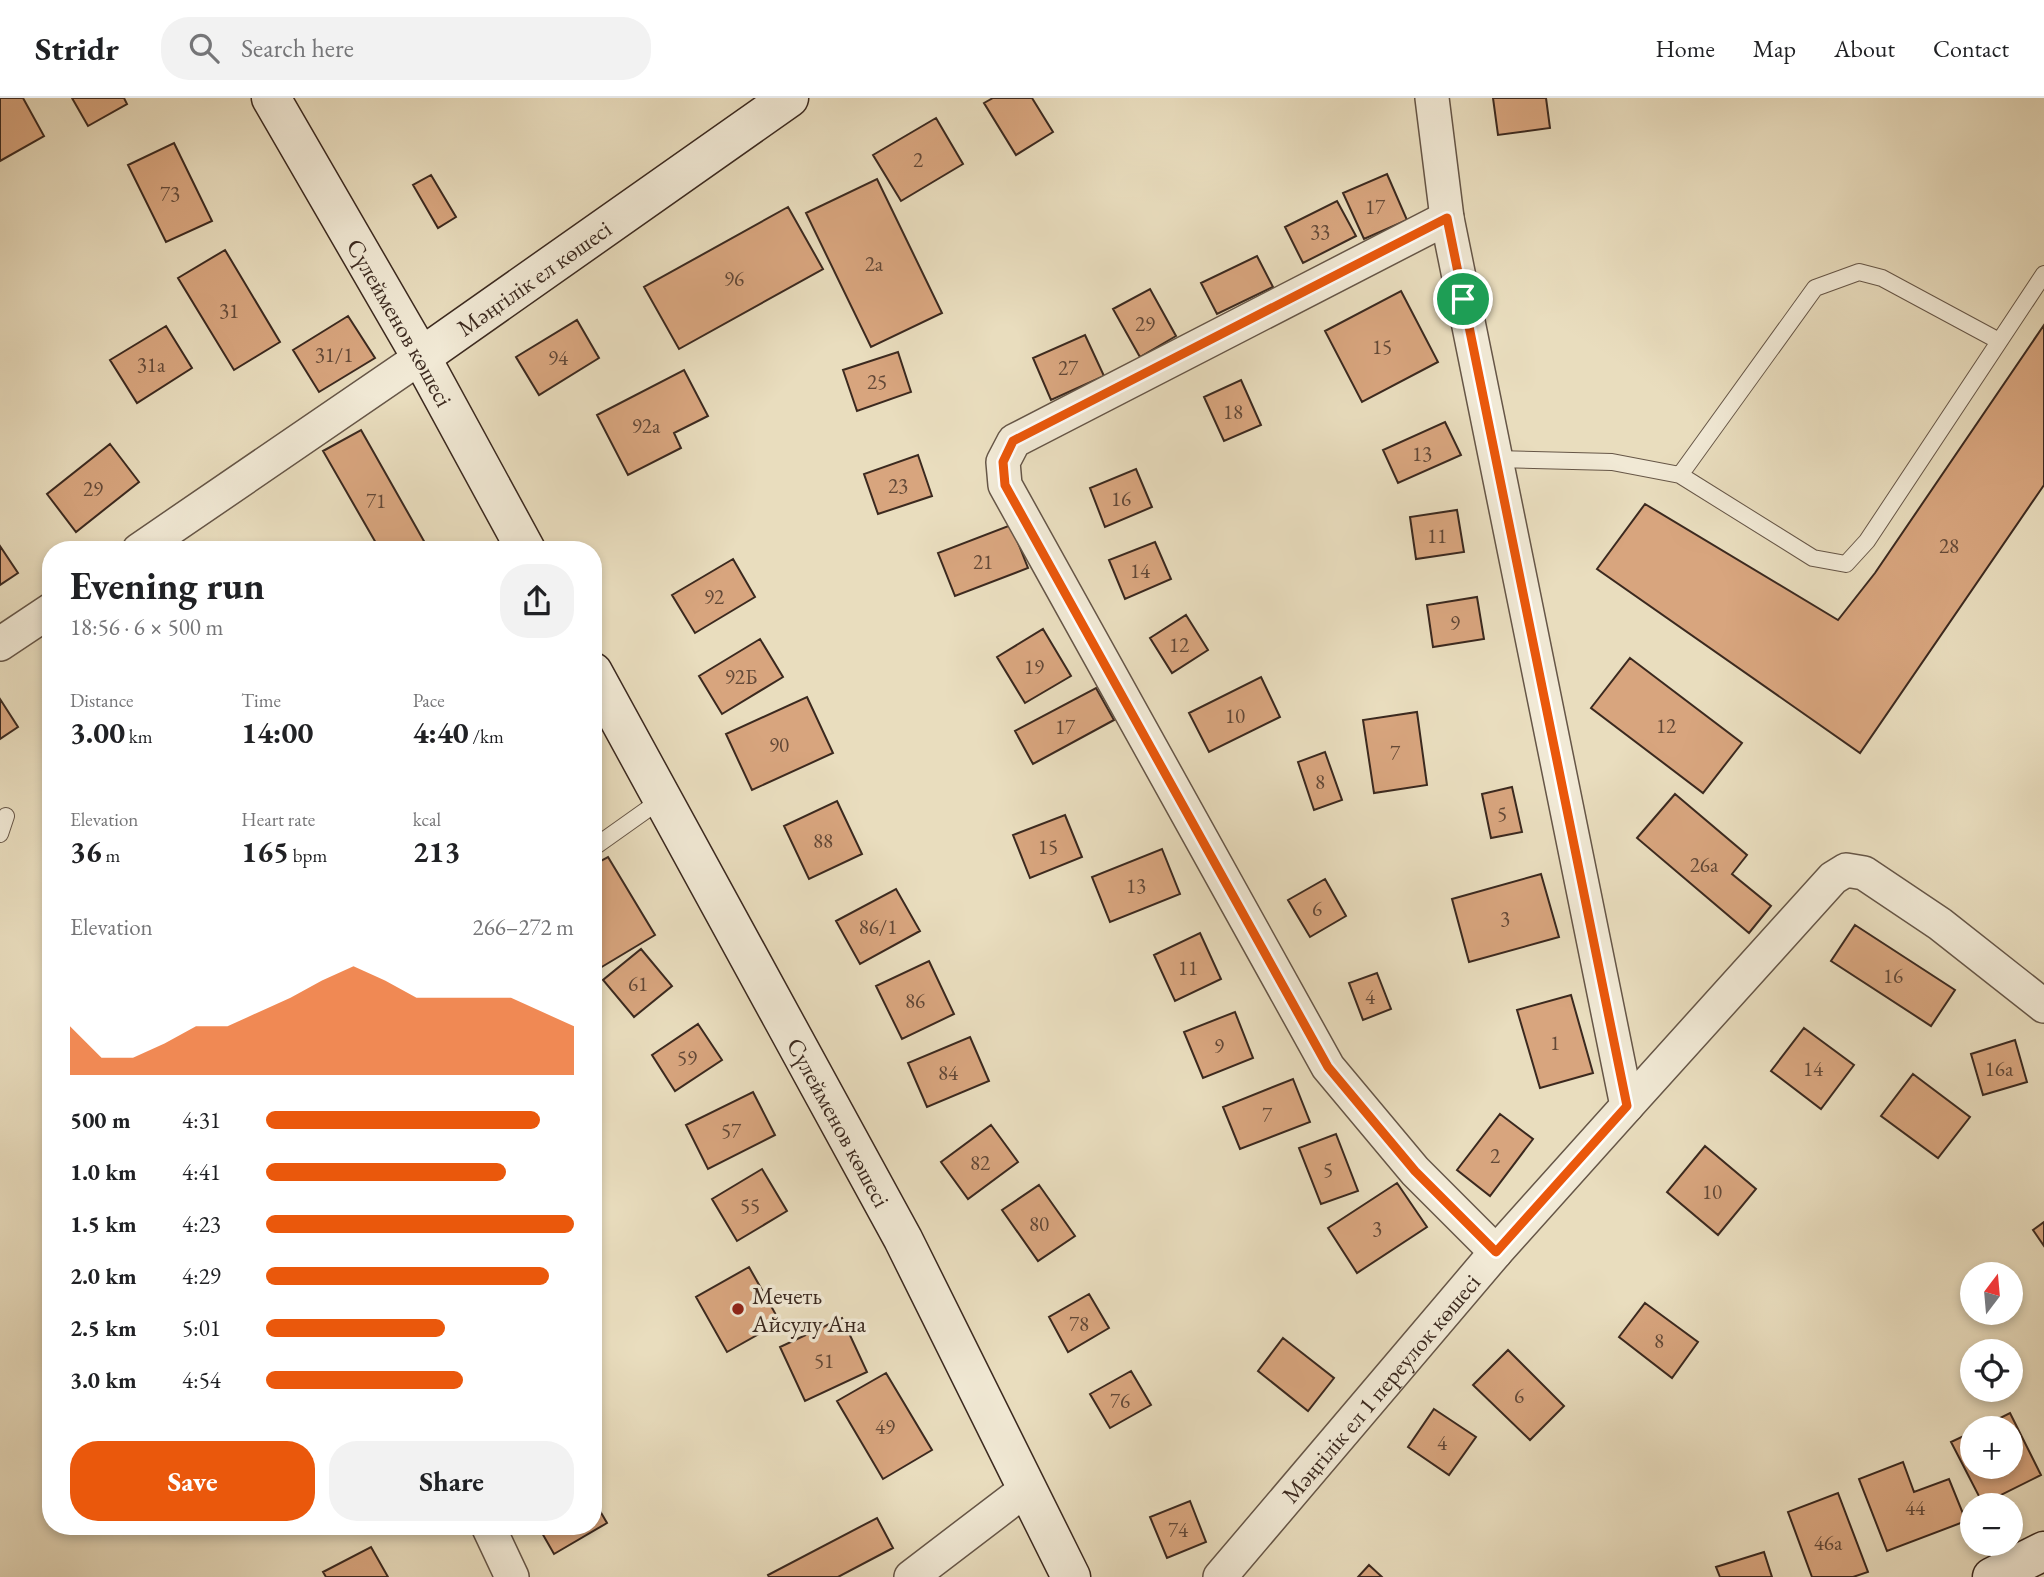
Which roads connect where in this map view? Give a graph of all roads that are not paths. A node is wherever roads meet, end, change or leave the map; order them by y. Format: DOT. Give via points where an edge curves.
graph roads {
  1 [pos="271,98"];
  2 [pos="789,98"];
  3 [pos="1432,98"];
  4 [pos="1447,218"];
  5 [pos="2044,274"];
  6 [pos="1999,341"];
  7 [pos="421,357"];
  8 [pos="1495,460"];
  9 [pos="1679,475"];
  10 [pos="152,541"];
  11 [pos="521,541"];
  12 [pos="42,616"];
  13 [pos="0,644"];
  14 [pos="602,689"];
  15 [pos="662,799"];
  16 [pos="6,816"];
  17 [pos="0,834"];
  18 [pos="602,842"];
  19 [pos="2044,1006"];
  20 [pos="1627,1106"];
  21 [pos="1496,1252"];
  22 [pos="1026,1490"];
  23 [pos="492,1535"];
  24 [pos="2044,1551"];
  25 [pos="512,1577"];
  26 [pos="911,1577"];
  27 [pos="1070,1577"];
  28 [pos="1220,1577"];
  29 [pos="1992,1577"];
  1 -- 7 [label="main road, Сүлейменов көшесі"];
  2 -- 7 [label="main road, Мәңгілік ел көшесі"];
  3 -- 4 [label="street"];
  4 -- 8 [label="street"];
  4 -- 21 [label="street" via="1013,441 1003,462 1005,485 1328,1067 1415,1171"];
  5 -- 6 [label="lane"];
  6 -- 9 [label="lane" via="1882,278 1859,272 1815,288"];
  6 -- 9 [label="lane" via="1867,541 1846,564 1813,558"];
  7 -- 10 [label="street, Мәңгілік ел көшесі"];
  7 -- 11 [label="main road, Сүлейменов көшесі"];
  8 -- 9 [label="lane" via="1612,462"];
  8 -- 20 [label="street"];
  12 -- 13 [label="street"];
  14 -- 15 [label="main road, Сүлейменов көшесі"];
  15 -- 18 [label="lane"];
  15 -- 22 [label="main road, Сүлейменов көшесі" via="903,1239"];
  16 -- 17 [label="lane"];
  19 -- 20 [label="street, Мәңгілік ел 1 переулок көшесі" via="1940,924 1864,873 1846,870 1833,878"];
  20 -- 21 [label="street, Мәңгілік ел 1 переулок көшесі"];
  21 -- 28 [label="street, Мәңгілік ел 1 переулок көшесі"];
  22 -- 26 [label="street"];
  22 -- 27 [label="main road, Сүлейменов көшесі"];
  23 -- 25 [label="street"];
  24 -- 29 [label="main road"];
}
